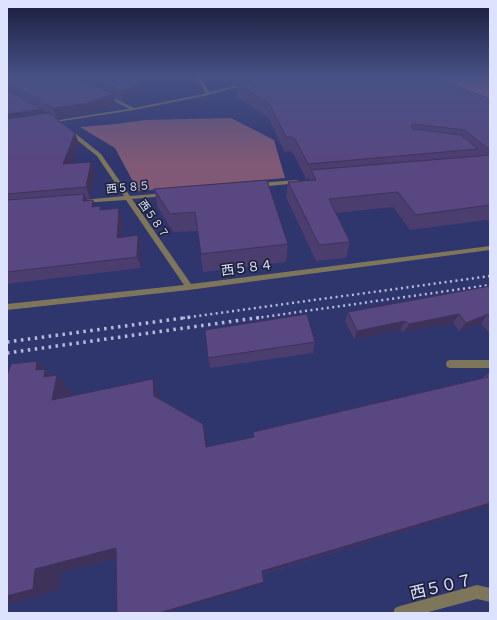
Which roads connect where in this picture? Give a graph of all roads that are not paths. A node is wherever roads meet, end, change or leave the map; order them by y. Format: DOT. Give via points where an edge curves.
graph roads {
  1 [pos="124,105"];
  2 [pos="157,105"];
  3 [pos="134,110"];
  4 [pos="50,117"];
  5 [pos="56,121"];
  6 [pos="42,123"];
  7 [pos="306,181"];
  8 [pos="252,186"];
  9 [pos="174,193"];
  10 [pos="127,197"];
  11 [pos="74,203"];
  12 [pos="490,248"];
  13 [pos="189,287"];
  14 [pos="7,307"];
  15 [pos="450,364"];
  16 [pos="490,364"];
  17 [pos="490,595"];
  18 [pos="400,613"];
  1 -- 3 [label="street"];
  2 -- 3 [label="street"];
  3 -- 5 [label="street"];
  4 -- 5 [label="street, 西５８７"];
  5 -- 6 [label="street"];
  5 -- 10 [label="street, 西５８７" via="99,156"];
  7 -- 8 [label="street"];
  9 -- 10 [label="street, 西５８５"];
  10 -- 11 [label="street, 西５８５"];
  10 -- 13 [label="street, 西５８７"];
  12 -- 13 [label="street, 西５８４"];
  13 -- 14 [label="street, 西５８４"];
  15 -- 16 [label="street"];
  17 -- 18 [label="street, 西５０７" via="477,592"];
}
